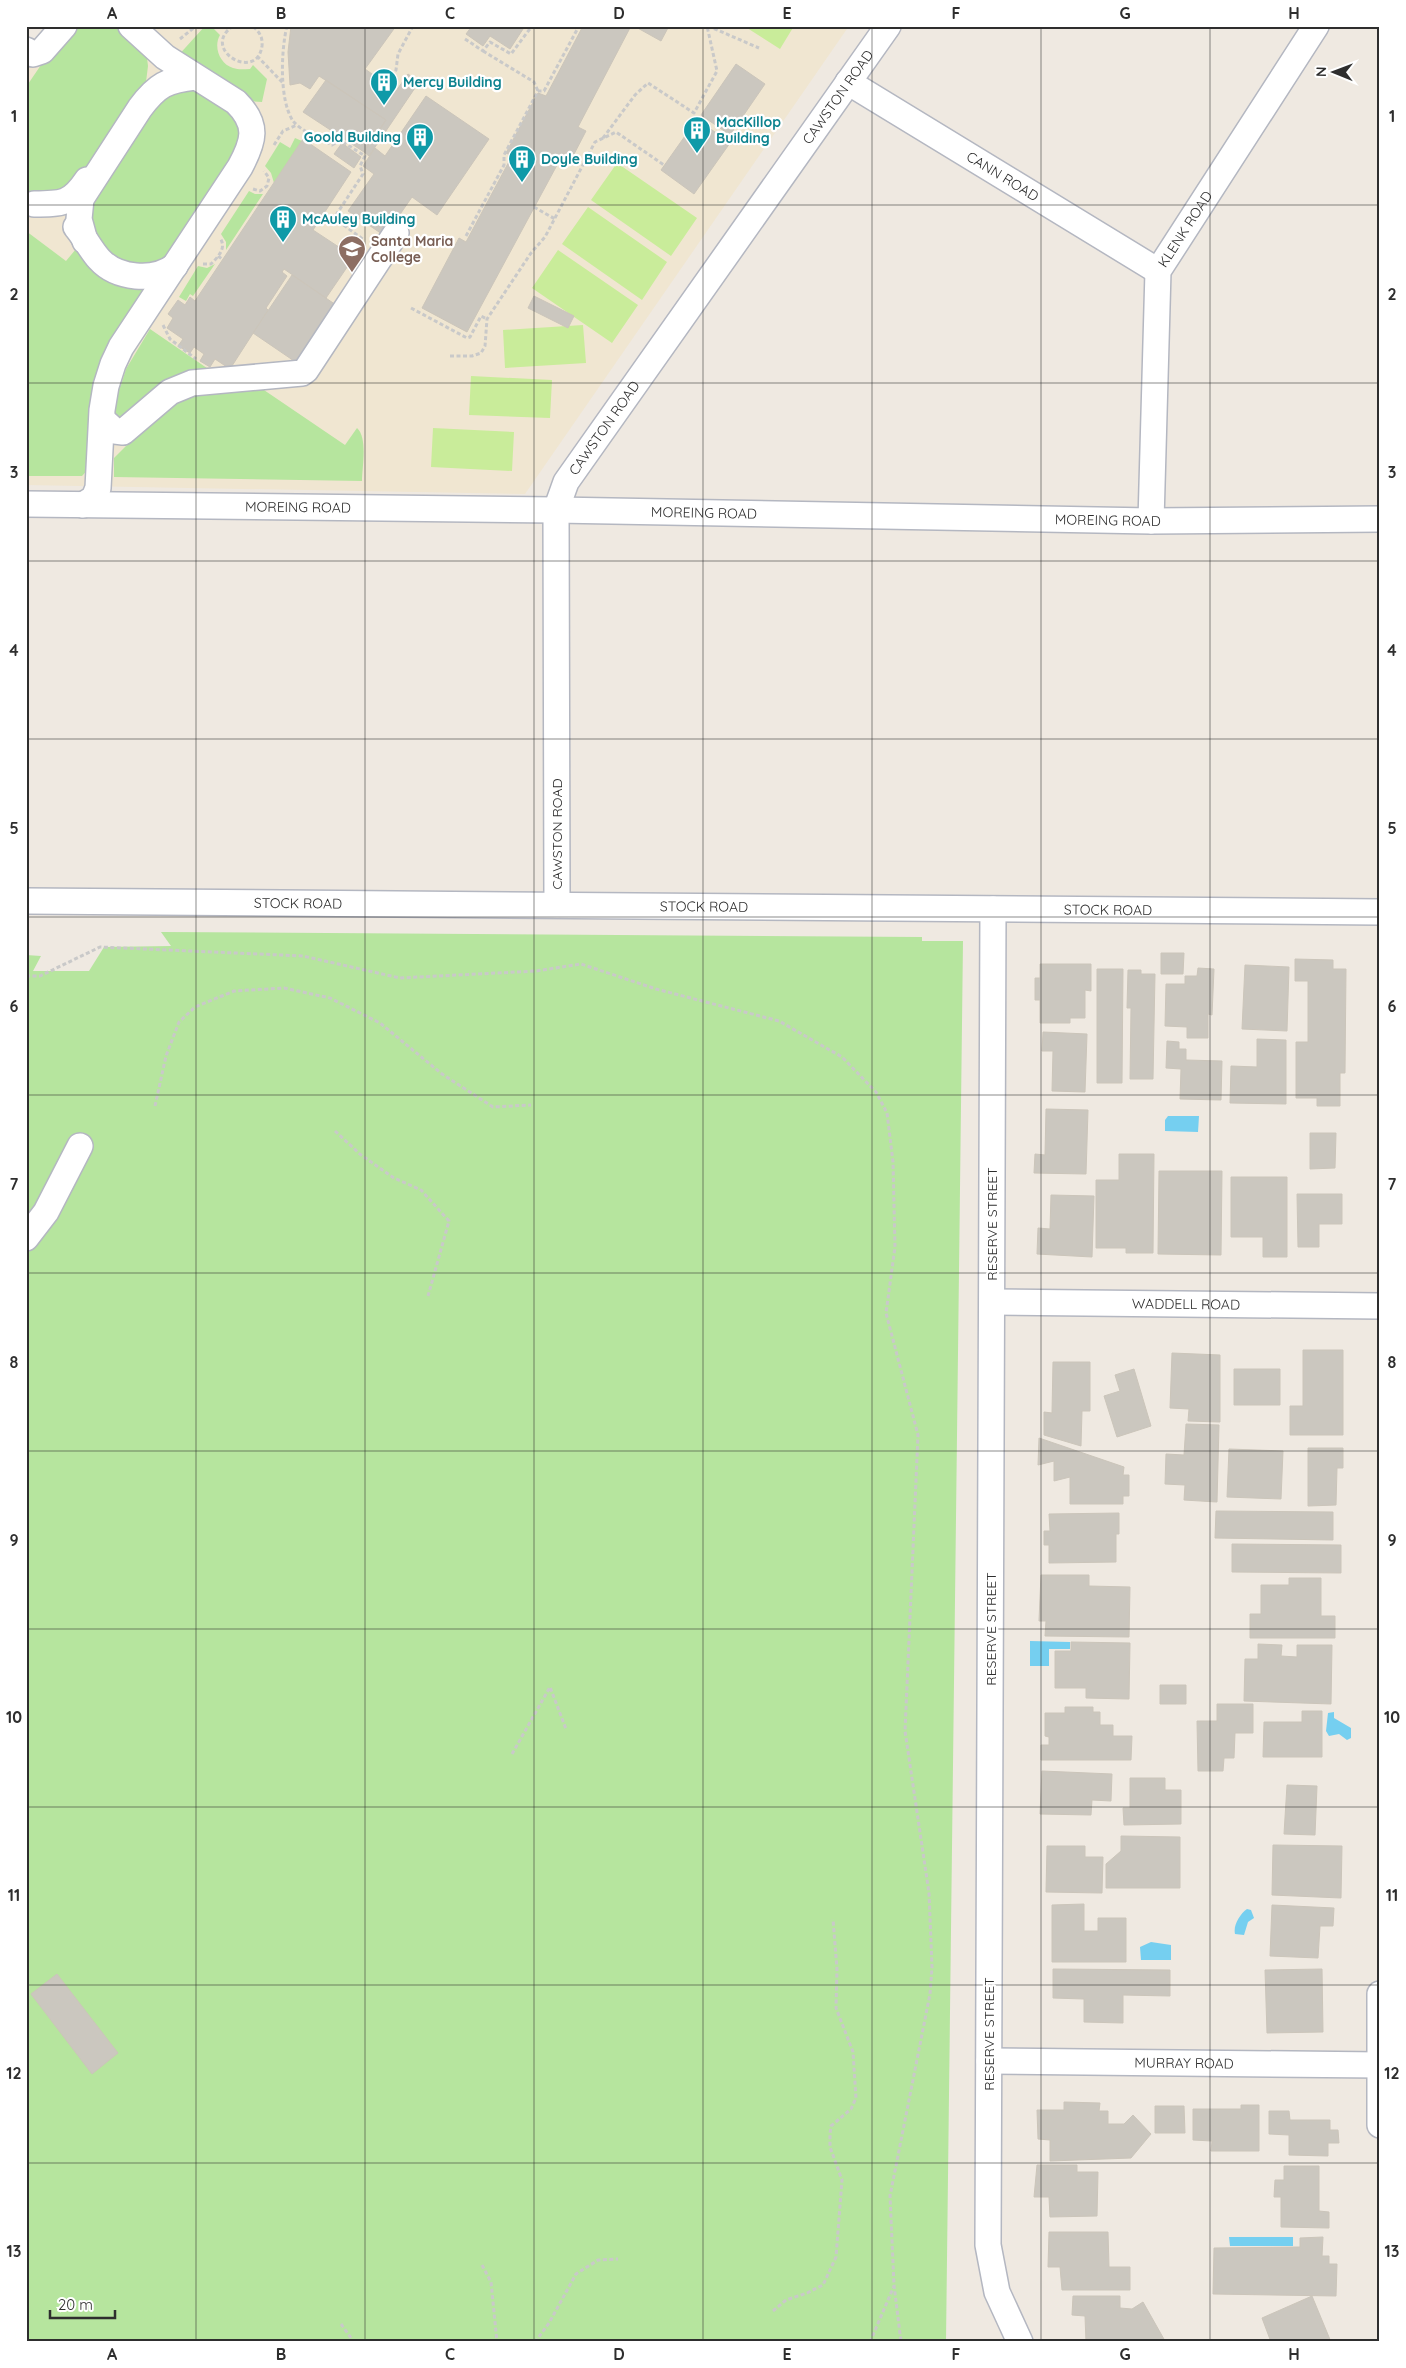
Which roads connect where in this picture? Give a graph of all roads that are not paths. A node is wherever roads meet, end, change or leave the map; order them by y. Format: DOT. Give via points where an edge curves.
graph roads {
  1 [pos="64,26"];
  2 [pos="131,26"];
  3 [pos="888,26"];
  4 [pos="1316,26"];
  5 [pos="26,50"];
  6 [pos="157,51"];
  7 [pos="195,77"];
  8 [pos="848,82"];
  9 [pos="30,202"];
  10 [pos="85,241"];
  11 [pos="390,243"];
  12 [pos="206,248"];
  13 [pos="175,266"];
  14 [pos="1158,270"];
  15 [pos="153,318"];
  16 [pos="248,379"];
  17 [pos="104,416"];
  18 [pos="109,458"];
  19 [pos="26,504"];
  20 [pos="83,505"];
  21 [pos="125,506"];
  22 [pos="556,510"];
  23 [pos="1380,519"];
  24 [pos="1151,522"];
  25 [pos="26,901"];
  26 [pos="557,905"];
  27 [pos="993,910"];
  28 [pos="1380,912"];
  29 [pos="80,1146"];
  30 [pos="26,1238"];
  31 [pos="992,1302"];
  32 [pos="1380,1306"];
  33 [pos="1380,1994"];
  34 [pos="989,2061"];
  35 [pos="1380,2065"];
  36 [pos="1380,2125"];
  37 [pos="1020,2342"];
  1 -- 5 [label="street" via="42,51 34,54"];
  2 -- 6 [label="street"];
  3 -- 8 [label="street, CAWSTON ROAD"];
  4 -- 14 [label="street, KLENK ROAD"];
  6 -- 7 [label="street"];
  6 -- 9 [label="street" via="156,75 78,193 63,202"];
  7 -- 10 [label="street" via="180,78 160,86 140,108 81,199 79,219"];
  7 -- 12 [label="street" via="229,97 245,111 261,148"];
  8 -- 14 [label="street, CANN ROAD"];
  8 -- 22 [label="street, CAWSTON ROAD" via="566,482"];
  9 -- 10 [label="street" via="61,214 78,229"];
  10 -- 13 [label="street" via="100,260 124,273 156,275"];
  11 -- 16 [label="street" via="306,370"];
  12 -- 13 [label="street"];
  12 -- 15 [label="street"];
  13 -- 15 [label="street"];
  14 -- 24 [label="street, KLENK ROAD"];
  15 -- 17 [label="street" via="121,347 106,386"];
  16 -- 17 [label="street" via="213,379 181,387 159,400 123,432 115,431"];
  16 -- 18 [label="street" via="189,391 172,400"];
  17 -- 18 [label="street" via="110,440"];
  17 -- 20 [label="street" via="98,488 94,498"];
  18 -- 21 [label="street" via="107,476 110,489"];
  19 -- 20 [label="street, MOREING ROAD"];
  20 -- 21 [label="street, MOREING ROAD"];
  21 -- 22 [label="street, MOREING ROAD"];
  22 -- 24 [label="street, MOREING ROAD"];
  22 -- 26 [label="street, CAWSTON ROAD"];
  23 -- 24 [label="street, MOREING ROAD"];
  25 -- 26 [label="street, STOCK ROAD"];
  26 -- 27 [label="street, STOCK ROAD"];
  27 -- 28 [label="street, STOCK ROAD"];
  27 -- 31 [label="street, RESERVE STREET"];
  29 -- 30 [label="street" via="46,1212"];
  31 -- 32 [label="street, WADDELL ROAD"];
  31 -- 34 [label="street, RESERVE STREET"];
  33 -- 35 [label="street"];
  34 -- 35 [label="street, MURRAY ROAD"];
  34 -- 37 [label="street, RESERVE STREET" via="988,2245 996,2292"];
  35 -- 36 [label="street"];
}
